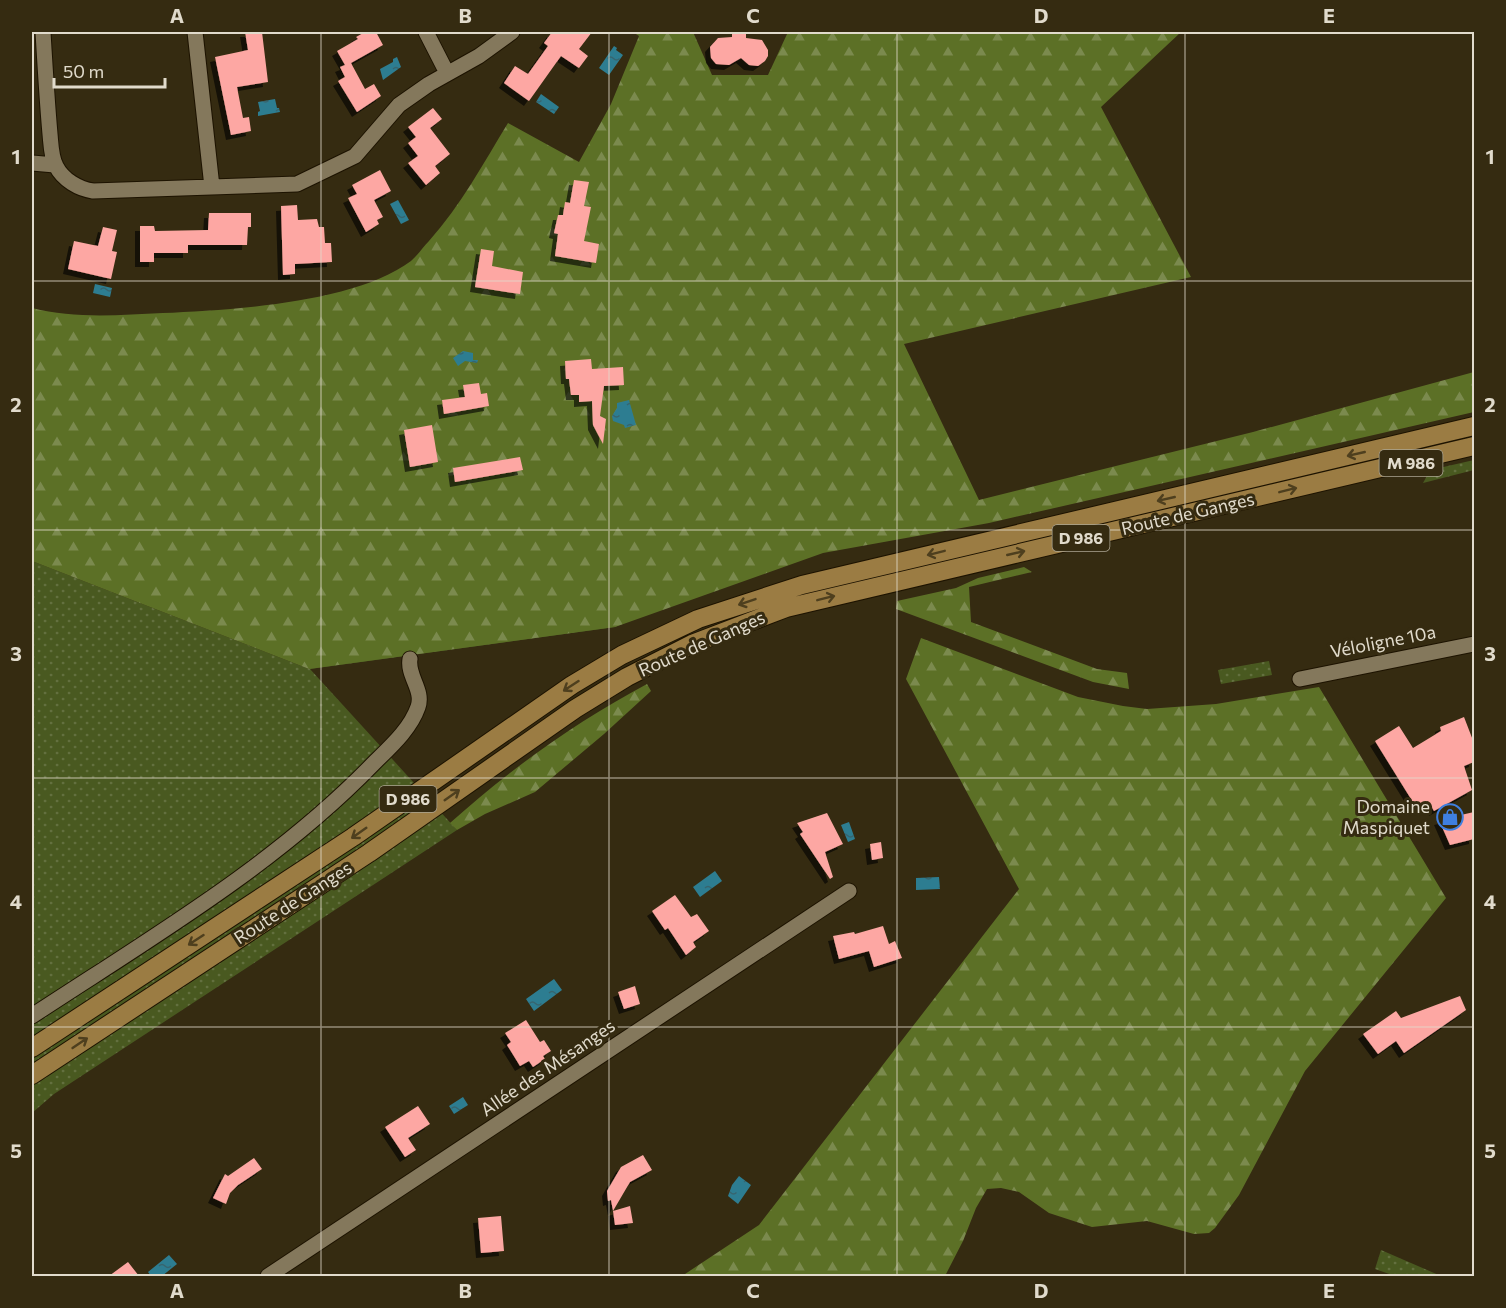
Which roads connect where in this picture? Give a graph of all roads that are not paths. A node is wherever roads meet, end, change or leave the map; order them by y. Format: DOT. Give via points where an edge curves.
graph roads {
  1 [pos="43,32"];
  2 [pos="195,32"];
  3 [pos="426,32"];
  4 [pos="512,32"];
  5 [pos="447,73"];
  6 [pos="32,164"];
  7 [pos="55,165"];
  8 [pos="213,187"];
  9 [pos="1474,426"];
  10 [pos="1474,446"];
  11 [pos="1474,451"];
  12 [pos="1347,476"];
  13 [pos="1474,644"];
  14 [pos="411,659"];
  15 [pos="1300,679"];
  16 [pos="849,891"];
  17 [pos="32,1016"];
  18 [pos="32,1048"];
  19 [pos="32,1075"];
  20 [pos="268,1276"];
  1 -- 7 [label="street"];
  2 -- 8 [label="street"];
  3 -- 5 [label="street"];
  4 -- 5 [label="street"];
  5 -- 8 [label="street" via="399,105 355,156 339,165 297,184"];
  6 -- 7 [label="street"];
  7 -- 8 [label="street" via="82,190"];
  9 -- 18 [label="main road, Route de Ganges / D 986, one-way" via="802,585 698,619 622,655 572,685 353,837"];
  10 -- 12 [label="main road, Route de Ganges / D 986"];
  11 -- 12 [label="main road, M 986"];
  19 -- 12 [label="main road, Route de Ganges / D 986, one-way" via="369,853 575,709 692,644 786,608"];
  13 -- 15 [label="street, Véloligne 10a"];
  14 -- 17 [label="street" via="420,694 416,711 398,738 359,778 263,861"];
  16 -- 20 [label="street, Allée des Mésanges"];
}
